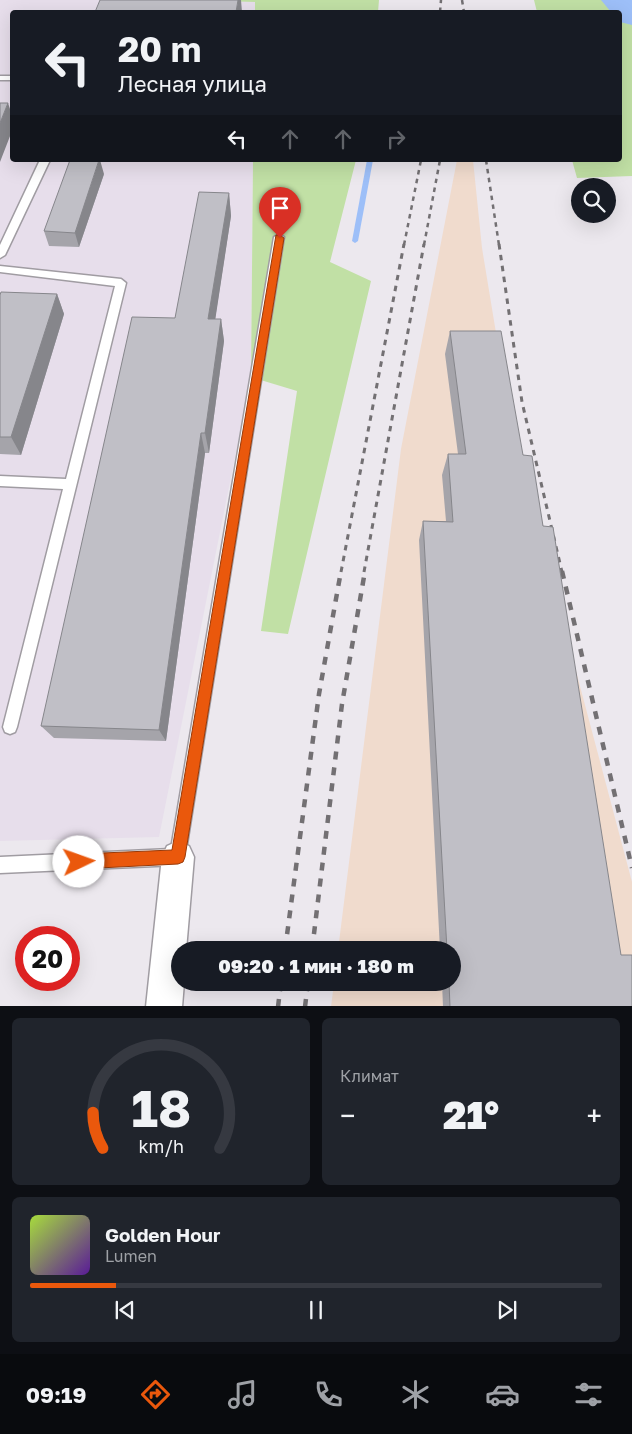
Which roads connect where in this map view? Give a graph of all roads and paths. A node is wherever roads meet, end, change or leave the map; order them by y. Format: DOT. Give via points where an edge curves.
graph roads {
  1 [pos="45,162"];
  2 [pos="280,238"];
  3 [pos="0,255"];
  4 [pos="0,269"];
  5 [pos="0,481"];
  6 [pos="71,484"];
  7 [pos="10,727"];
  8 [pos="178,857"];
  9 [pos="0,865"];
  10 [pos="164,1006"];
  1 -- 3 [label="lane"];
  2 -- 8 [label="lane"];
  4 -- 6 [label="lane" via="121,283"];
  5 -- 6 [label="lane"];
  6 -- 7 [label="lane"];
  8 -- 9 [label="lane"];
  8 -- 10 [label="street"];
}
